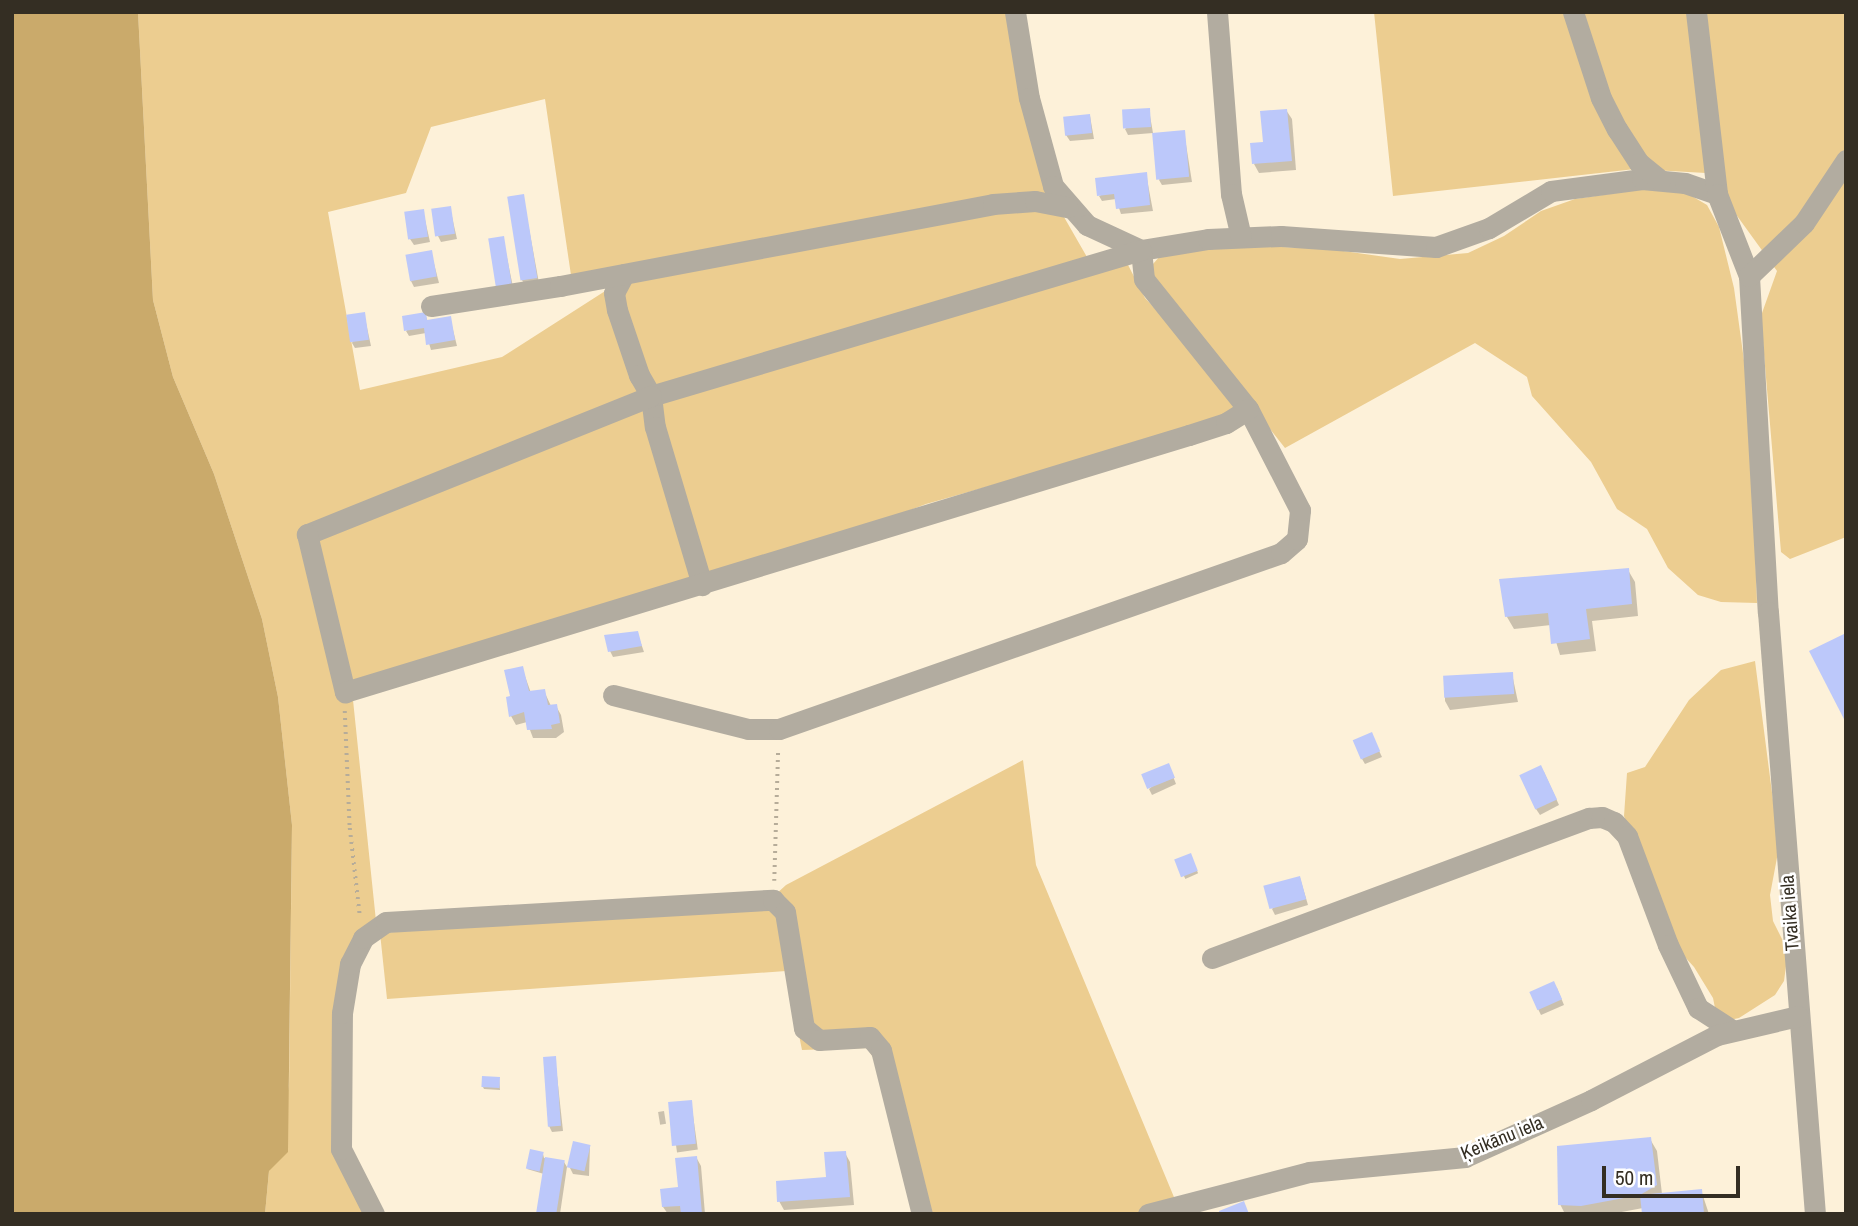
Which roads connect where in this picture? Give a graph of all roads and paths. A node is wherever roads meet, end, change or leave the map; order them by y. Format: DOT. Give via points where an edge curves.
graph roads {
  1 [pos="1015,12"];
  2 [pos="1217,12"];
  3 [pos="1573,12"];
  4 [pos="1696,12"];
  5 [pos="1846,160"];
  6 [pos="1660,180"];
  7 [pos="1717,194"];
  8 [pos="1067,207"];
  9 [pos="1241,237"];
  10 [pos="1141,250"];
  11 [pos="624,274"];
  12 [pos="1749,276"];
  13 [pos="431,306"];
  14 [pos="651,396"];
  15 [pos="1248,409"];
  16 [pos="702,585"];
  17 [pos="345,692"];
  18 [pos="613,695"];
  19 [pos="779,729"];
  20 [pos="773,900"];
  21 [pos="363,938"];
  22 [pos="1212,958"];
  23 [pos="1798,1016"];
  24 [pos="1732,1030"];
  25 [pos="373,1214"];
  26 [pos="922,1214"];
  27 [pos="1148,1214"];
  28 [pos="1815,1214"];
  1 -- 8 [label="street" via="1042,160"];
  2 -- 9 [label="street" via="1231,194"];
  3 -- 6 [label="street" via="1612,118 1639,163"];
  4 -- 7 [label="street, Tvaika iela"];
  5 -- 12 [label="street" via="1804,223"];
  6 -- 7 [label="street"];
  6 -- 9 [label="street" via="1551,191 1489,228 1436,247"];
  7 -- 12 [label="street, Tvaika iela"];
  8 -- 10 [label="street" via="1108,238"];
  8 -- 11 [label="street" via="1035,201 993,204"];
  9 -- 10 [label="street"];
  10 -- 14 [label="street"];
  10 -- 15 [label="street" via="1144,279 1153,294 1197,340"];
  11 -- 13 [label="street"];
  11 -- 14 [label="street" via="614,293 617,310"];
  12 -- 23 [label="street, Tvaika iela"];
  14 -- 16 [label="street" via="655,427"];
  14 -- 17 [label="street" via="307,534"];
  15 -- 16 [label="street" via="1226,423 1189,435"];
  15 -- 19 [label="street" via="1300,510 1301,526 1290,548 1116,614"];
  16 -- 17 [label="street"];
  17 -- 21 [label="path" via="349,828"];
  18 -- 19 [label="street" via="748,729"];
  19 -- 20 [label="path"];
  20 -- 21 [label="street" via="386,922"];
  20 -- 26 [label="street" via="785,912 804,1028 818,1040 870,1037 881,1049"];
  21 -- 25 [label="street" via="349,964 342,1013 341,1149"];
  22 -- 24 [label="street" via="1602,817 1627,836 1698,1009"];
  23 -- 24 [label="street, Ķeikānu iela"];
  23 -- 28 [label="street, Tvaika iela"];
  24 -- 27 [label="street, Ķeikānu iela" via="1465,1157 1308,1172"];
}
